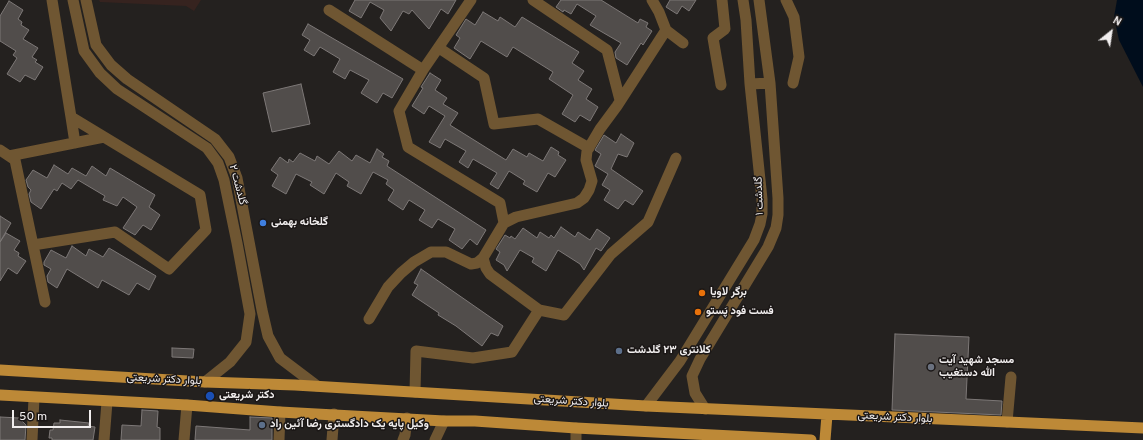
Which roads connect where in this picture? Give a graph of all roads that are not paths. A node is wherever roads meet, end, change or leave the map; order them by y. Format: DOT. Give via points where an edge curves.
graph roads {
  1 [pos="52,0"];
  2 [pos="73,0"];
  3 [pos="86,0"];
  4 [pos="471,0"];
  5 [pos="533,0"];
  6 [pos="652,0"];
  7 [pos="722,0"];
  8 [pos="743,0"];
  9 [pos="759,0"];
  10 [pos="786,0"];
  11 [pos="329,10"];
  12 [pos="666,30"];
  13 [pos="683,43"];
  14 [pos="438,48"];
  15 [pos="424,70"];
  16 [pos="770,83"];
  17 [pos="793,83"];
  18 [pos="750,84"];
  19 [pos="721,85"];
  20 [pos="620,100"];
  21 [pos="71,117"];
  22 [pos="104,137"];
  23 [pos="74,143"];
  24 [pos="589,148"];
  25 [pos="4,153"];
  26 [pos="676,158"];
  27 [pos="504,223"];
  28 [pos="33,245"];
  29 [pos="483,258"];
  30 [pos="45,302"];
  31 [pos="715,304"];
  32 [pos="539,310"];
  33 [pos="729,311"];
  34 [pos="369,319"];
  35 [pos="0,370"];
  36 [pos="1011,377"];
  37 [pos="205,382"];
  38 [pos="317,386"];
  39 [pos="415,392"];
  40 [pos="0,395"];
  41 [pos="34,398"];
  42 [pos="107,402"];
  43 [pos="187,405"];
  44 [pos="646,406"];
  45 [pos="705,409"];
  46 [pos="280,412"];
  47 [pos="334,414"];
  48 [pos="826,414"];
  49 [pos="407,418"];
  50 [pos="444,421"];
  51 [pos="1007,422"];
  52 [pos="576,428"];
  53 [pos="1143,428"];
  54 [pos="722,438"];
  55 [pos="32,440"];
  56 [pos="104,440"];
  57 [pos="184,440"];
  58 [pos="278,440"];
  59 [pos="332,440"];
  60 [pos="403,440"];
  61 [pos="435,440"];
  62 [pos="576,440"];
  63 [pos="811,440"];
  64 [pos="825,440"];
  1 -- 21 [label="street"];
  2 -- 37 [label="street, گلدشت ۲" via="84,51 100,73 117,89 207,148 218,163 226,187 250,314 246,342 230,362"];
  3 -- 38 [label="street, گلدشت ۲" via="96,45 111,65 127,79 215,139 229,157 237,178 268,336 280,358"];
  4 -- 14 [label="street"];
  5 -- 20 [label="street" via="607,50"];
  6 -- 12 [label="street"];
  7 -- 19 [label="street" via="725,29 713,38"];
  8 -- 18 [label="street, گلدشت ۱"];
  9 -- 16 [label="street, گلدشت ۱"];
  10 -- 17 [label="street" via="794,17 799,57"];
  11 -- 15 [label="street"];
  12 -- 13 [label="street"];
  12 -- 20 [label="street"];
  14 -- 15 [label="street"];
  14 -- 24 [label="street" via="484,78 494,124 538,119"];
  15 -- 27 [label="street" via="399,111 408,147 500,203"];
  16 -- 18 [label="street"];
  16 -- 33 [label="street, گلدشت ۱" via="778,198 776,228 768,248"];
  18 -- 31 [label="street, گلدشت ۱" via="762,214 754,240"];
  20 -- 24 [label="street"];
  21 -- 22 [label="street"];
  21 -- 23 [label="street"];
  22 -- 23 [label="street"];
  22 -- 28 [label="street" via="200,196 206,230 169,269 115,232"];
  23 -- 25 [label="street"];
  24 -- 27 [label="street" via="586,160 592,181 584,198 577,203 516,217"];
  25 -- 28 [label="street" via="15,160"];
  26 -- 32 [label="street" via="648,222 611,254 564,316"];
  27 -- 29 [label="street"];
  28 -- 30 [label="street"];
  29 -- 32 [label="street" via="490,274"];
  29 -- 34 [label="street" via="471,264 446,252 431,252 414,262 388,287"];
  31 -- 33 [label="street"];
  31 -- 44 [label="street, گلدشت ۱" via="680,361"];
  32 -- 39 [label="street" via="512,352 473,358 416,351"];
  33 -- 45 [label="street, گلدشت ۱" via="692,376 695,393"];
  35 -- 37 [label="main road, بلوار دکتر شریعتی"];
  36 -- 51 [label="street"];
  37 -- 38 [label="main road, بلوار دکتر شریعتی"];
  38 -- 39 [label="main road, بلوار دکتر شریعتی"];
  39 -- 44 [label="main road, بلوار دکتر شریعتی"];
  40 -- 41 [label="main road"];
  41 -- 42 [label="main road"];
  41 -- 55 [label="street"];
  42 -- 43 [label="main road"];
  42 -- 56 [label="street"];
  43 -- 46 [label="main road"];
  43 -- 57 [label="street"];
  44 -- 45 [label="main road, بلوار دکتر شریعتی"];
  45 -- 48 [label="main road, بلوار دکتر شریعتی"];
  46 -- 47 [label="main road"];
  46 -- 58 [label="street"];
  47 -- 49 [label="main road"];
  47 -- 59 [label="street"];
  48 -- 51 [label="main road, بلوار دکتر شریعتی"];
  48 -- 64 [label="main road"];
  49 -- 50 [label="main road"];
  49 -- 60 [label="street" via="406,435"];
  50 -- 52 [label="main road"];
  50 -- 61 [label="street"];
  51 -- 53 [label="main road, بلوار دکتر شریعتی"];
  52 -- 54 [label="main road"];
  52 -- 62 [label="street"];
  54 -- 63 [label="main road"];
}
